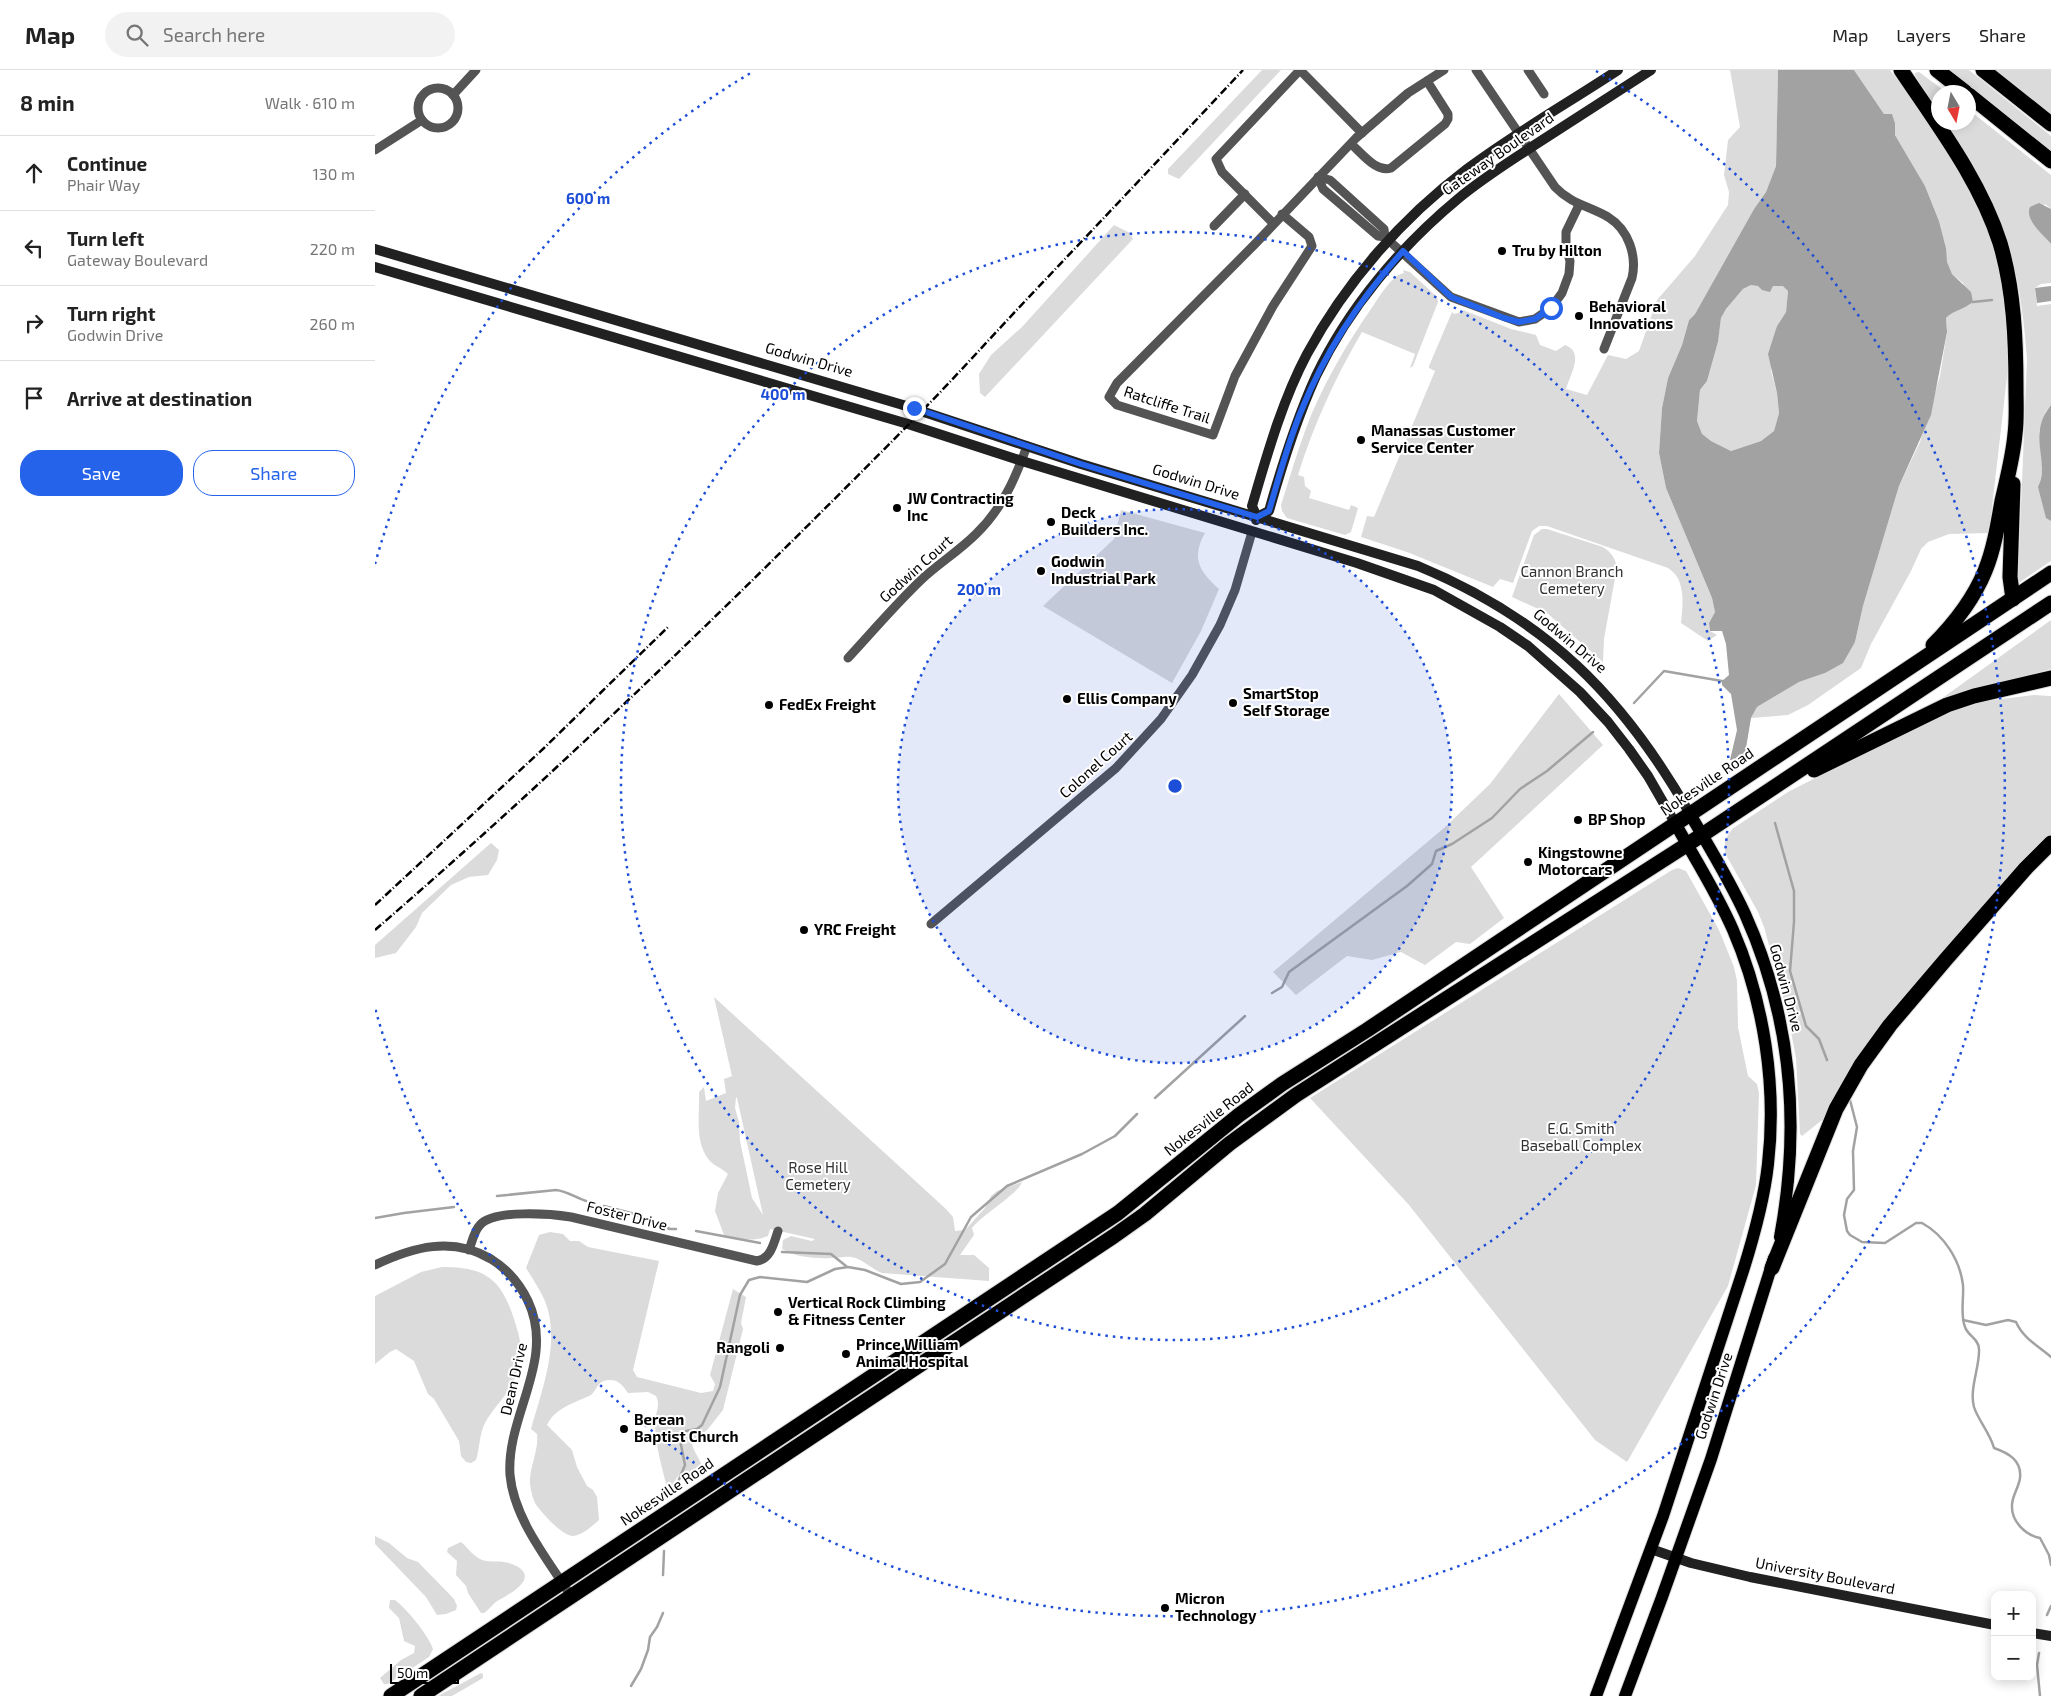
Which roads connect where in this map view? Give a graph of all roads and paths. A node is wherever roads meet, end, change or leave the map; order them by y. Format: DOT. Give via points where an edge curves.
graph roads {
  1 [pos="475,70"];
  2 [pos="1300,70"];
  3 [pos="1444,70"];
  4 [pos="1476,70"];
  5 [pos="1528,70"];
  6 [pos="1618,70"];
  7 [pos="1651,70"];
  8 [pos="1901,70"];
  9 [pos="1937,70"];
  10 [pos="1983,70"];
  11 [pos="1427,81"];
  12 [pos="1956,85"];
  13 [pos="1544,94"];
  14 [pos="453,95"];
  15 [pos="1976,101"];
  16 [pos="422,120"];
  17 [pos="2051,124"];
  18 [pos="1362,134"];
  19 [pos="1518,135"];
  20 [pos="1351,144"];
  21 [pos="375,150"];
  22 [pos="1528,150"];
  23 [pos="2051,161"];
  24 [pos="1318,177"];
  25 [pos="1245,194"];
  26 [pos="1579,205"];
  27 [pos="1282,214"];
  28 [pos="1273,222"];
  29 [pos="1214,226"];
  30 [pos="1387,238"];
  31 [pos="375,249"];
  32 [pos="1403,251"];
  33 [pos="375,267"];
  34 [pos="1604,349"];
  35 [pos="2015,435"];
  36 [pos="1027,446"];
  37 [pos="1022,462"];
  38 [pos="1257,517"];
  39 [pos="1252,532"];
  40 [pos="2051,573"];
  41 [pos="2013,599"];
  42 [pos="2051,603"];
  43 [pos="1509,612"];
  44 [pos="1500,627"];
  45 [pos="848,658"];
  46 [pos="1897,676"];
  47 [pos="2051,678"];
  48 [pos="2051,687"];
  49 [pos="2007,688"];
  50 [pos="1780,784"];
  51 [pos="1690,814"];
  52 [pos="1675,824"];
  53 [pos="1703,835"];
  54 [pos="2051,843"];
  55 [pos="1687,845"];
  56 [pos="931,924"];
  57 [pos="778,1231"];
  58 [pos="469,1250"];
  59 [pos="375,1265"];
  60 [pos="1772,1268"];
  61 [pos="1651,1549"];
  62 [pos="1676,1558"];
  63 [pos="563,1583"];
  64 [pos="571,1596"];
  65 [pos="1991,1624"];
  66 [pos="2036,1634"];
  67 [pos="2051,1636"];
  68 [pos="391,1696"];
  69 [pos="421,1696"];
  70 [pos="1596,1696"];
  71 [pos="1625,1696"];
  1 -- 14 [label="street"];
  2 -- 18 [label="street"];
  2 -- 25 [label="street" via="1216,159 1222,172"];
  3 -- 11 [label="street, Ratcliffe Trail"];
  4 -- 19 [label="street"];
  5 -- 13 [label="street"];
  6 -- 19 [label="street, Gateway Boulevard"];
  7 -- 22 [label="street, Gateway Boulevard"];
  8 -- 35 [label="highway" via="1980,194 2000,243 2011,291 2014,329"];
  9 -- 12 [label="highway"];
  10 -- 17 [label="highway"];
  11 -- 18 [label="street, Ratcliffe Trail" via="1408,93"];
  11 -- 20 [label="street" via="1448,114 1445,124 1385,170"];
  14 -- 16 [label="street" via="441,88 428,90 419,101"];
  14 -- 16 [label="street" via="458,108 450,125 432,127"];
  15 -- 23 [label="highway"];
  16 -- 21 [label="street"];
  18 -- 20 [label="street, Ratcliffe Trail"];
  19 -- 22 [label="street"];
  19 -- 30 [label="street, Gateway Boulevard" via="1467,169"];
  20 -- 24 [label="street, Ratcliffe Trail"];
  22 -- 26 [label="street" via="1563,196"];
  22 -- 32 [label="street, Gateway Boulevard" via="1490,174 1434,218"];
  24 -- 27 [label="street, Ratcliffe Trail"];
  24 -- 30 [label="street" via="1330,180 1384,229"];
  25 -- 28 [label="street"];
  25 -- 29 [label="street"];
  26 -- 32 [label="street" via="1566,232 1570,261 1562,293 1551,308 1535,319 1519,322 1451,297"];
  26 -- 34 [label="street" via="1609,218 1628,239 1633,255 1635,267 1632,278"];
  27 -- 28 [label="street, Ratcliffe Trail"];
  27 -- 28 [label="street, Ratcliffe Trail" via="1309,237 1312,246 1273,306 1235,376 1213,435 1117,405 1109,397 1117,383"];
  30 -- 32 [label="street"];
  30 -- 38 [label="street, Gateway Boulevard" via="1323,326 1300,370 1287,399 1252,506"];
  31 -- 36 [label="street, Godwin Drive" via="909,406"];
  32 -- 38 [label="street, Gateway Boulevard" via="1357,306 1329,353 1287,448 1269,511"];
  33 -- 37 [label="street, Godwin Drive" via="901,422"];
  35 -- 41 [label="highway" via="2010,577"];
  35 -- 46 [label="highway" via="1997,530 1981,579 1945,633"];
  36 -- 37 [label="street, Godwin Court"];
  36 -- 38 [label="street, Godwin Drive"];
  37 -- 39 [label="street, Godwin Drive"];
  37 -- 45 [label="street, Godwin Court" via="993,516 901,599"];
  38 -- 39 [label="street, Gateway Boulevard"];
  38 -- 43 [label="street, Godwin Drive" via="1419,566"];
  39 -- 44 [label="street, Godwin Drive" via="1408,580 1452,599"];
  39 -- 56 [label="street, Colonel Court" via="1235,590 1220,625 1192,675 1161,719 1116,768"];
  40 -- 41 [label="highway, Nokesville Road"];
  41 -- 46 [label="highway, Nokesville Road"];
  42 -- 50 [label="highway"];
  43 -- 44 [label="street"];
  43 -- 51 [label="street, Godwin Drive" via="1579,666 1611,700 1653,753"];
  44 -- 52 [label="street, Godwin Drive" via="1557,670 1608,722 1647,776"];
  46 -- 51 [label="highway, Nokesville Road"];
  47 -- 49 [label="highway"];
  48 -- 49 [label="highway"];
  49 -- 50 [label="highway" via="1929,712 1837,760"];
  50 -- 53 [label="highway"];
  51 -- 52 [label="highway, Nokesville Road"];
  51 -- 53 [label="main road, Godwin Drive"];
  52 -- 55 [label="main road, Godwin Drive"];
  52 -- 63 [label="highway, Nokesville Road" via="1282,1084 1118,1213"];
  53 -- 55 [label="highway"];
  53 -- 60 [label="main road, Godwin Drive" via="1745,912 1758,944 1775,999 1787,1055 1791,1160 1786,1203"];
  54 -- 60 [label="highway" via="1947,958 1861,1065 1836,1109"];
  55 -- 61 [label="main road, Godwin Drive" via="1726,916 1750,980 1768,1068 1770,1134 1763,1198 1755,1230"];
  55 -- 64 [label="highway" via="1296,1094 1114,1236"];
  57 -- 58 [label="street, Foster Drive" via="767,1256 757,1260 571,1217 527,1214 482,1222"];
  58 -- 59 [label="street, Dean Drive" via="449,1245 431,1246 404,1252"];
  58 -- 63 [label="street, Dean Drive" via="495,1262 511,1275 523,1291 534,1316 537,1352 514,1440 510,1475 514,1498 523,1520"];
  60 -- 62 [label="main road, Godwin Drive"];
  61 -- 62 [label="street, University Boulevard"];
  61 -- 70 [label="main road, Godwin Drive"];
  62 -- 65 [label="street, University Boulevard" via="1750,1577"];
  62 -- 71 [label="main road, Godwin Drive"];
  63 -- 64 [label="street, Dean Drive"];
  63 -- 68 [label="highway, Nokesville Road"];
  64 -- 69 [label="highway"];
  66 -- 67 [label="street"];
}
